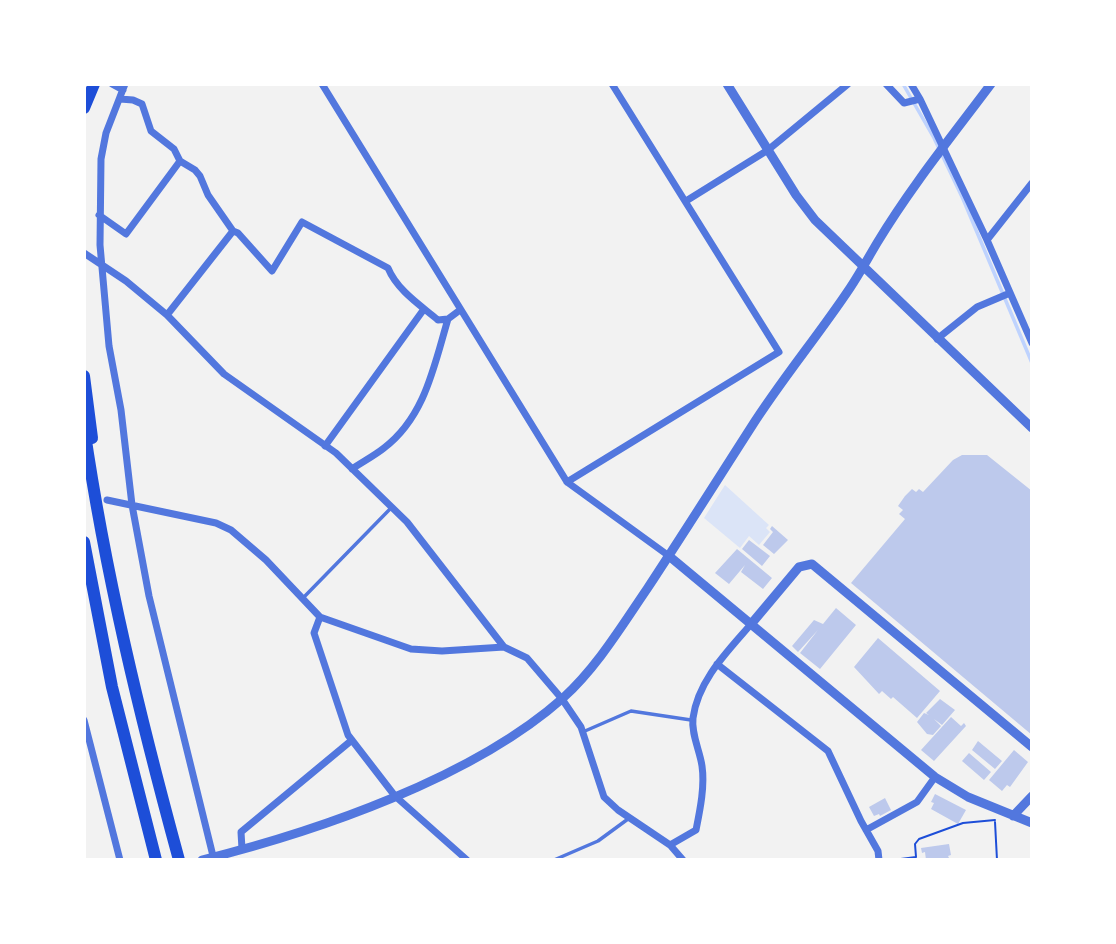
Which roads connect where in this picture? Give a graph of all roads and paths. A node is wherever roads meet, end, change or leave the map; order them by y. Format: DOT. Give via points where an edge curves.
graph roads {
  1 [pos="94,84"];
  2 [pos="112,84"];
  3 [pos="322,84"];
  4 [pos="612,84"];
  5 [pos="727,84"];
  6 [pos="848,84"];
  7 [pos="886,84"];
  8 [pos="911,84"];
  9 [pos="991,84"];
  10 [pos="124,87"];
  11 [pos="120,99"];
  12 [pos="920,99"];
  13 [pos="84,108"];
  14 [pos="943,147"];
  15 [pos="768,150"];
  16 [pos="180,161"];
  17 [pos="1032,183"];
  18 [pos="686,201"];
  19 [pos="99,215"];
  20 [pos="233,231"];
  21 [pos="987,240"];
  22 [pos="84,253"];
  23 [pos="102,264"];
  24 [pos="864,267"];
  25 [pos="1010,293"];
  26 [pos="424,309"];
  27 [pos="460,310"];
  28 [pos="167,315"];
  29 [pos="448,319"];
  30 [pos="1032,320"];
  31 [pos="1024,325"];
  32 [pos="937,339"];
  33 [pos="1032,343"];
  34 [pos="84,376"];
  35 [pos="84,427"];
  36 [pos="1032,428"];
  37 [pos="325,446"];
  38 [pos="89,462"];
  39 [pos="352,469"];
  40 [pos="567,482"];
  41 [pos="107,500"];
  42 [pos="132,505"];
  43 [pos="392,508"];
  44 [pos="84,542"];
  45 [pos="669,556"];
  46 [pos="302,599"];
  47 [pos="320,617"];
  48 [pos="752,623"];
  49 [pos="504,647"];
  50 [pos="717,664"];
  51 [pos="562,699"];
  52 [pos="84,720"];
  53 [pos="692,720"];
  54 [pos="583,732"];
  55 [pos="352,740"];
  56 [pos="1032,747"];
  57 [pos="935,778"];
  58 [pos="395,796"];
  59 [pos="1032,796"];
  60 [pos="999,811"];
  61 [pos="1013,816"];
  62 [pos="629,818"];
  63 [pos="995,821"];
  64 [pos="1032,823"];
  65 [pos="866,830"];
  66 [pos="670,845"];
  67 [pos="242,849"];
  68 [pos="213,859"];
  69 [pos="120,860"];
  70 [pos="156,860"];
  71 [pos="179,860"];
  72 [pos="202,860"];
  73 [pos="467,860"];
  74 [pos="554,860"];
  75 [pos="682,860"];
  76 [pos="880,860"];
  77 [pos="893,860"];
  78 [pos="997,860"];
  1 -- 13 [label="highway"];
  2 -- 10 [label="street"];
  3 -- 27 [label="street"];
  4 -- 18 [label="street"];
  5 -- 15 [label="street"];
  6 -- 15 [label="street"];
  7 -- 12 [label="street" via="904,103"];
  8 -- 12 [label="street"];
  9 -- 14 [label="street"];
  10 -- 11 [label="street"];
  11 -- 16 [label="street" via="142,104 151,131 174,149"];
  11 -- 19 [label="street" via="106,133"];
  12 -- 14 [label="street"];
  14 -- 21 [label="street"];
  14 -- 24 [label="street"];
  15 -- 18 [label="street"];
  15 -- 24 [label="street" via="815,220"];
  16 -- 19 [label="street" via="126,234"];
  16 -- 20 [label="street" via="195,170"];
  17 -- 21 [label="street"];
  18 -- 40 [label="street" via="779,352"];
  19 -- 23 [label="street"];
  20 -- 26 [label="street" via="272,271 302,222 388,268 393,280"];
  20 -- 28 [label="street"];
  21 -- 25 [label="street"];
  22 -- 23 [label="street"];
  23 -- 28 [label="street"];
  23 -- 42 [label="street"];
  24 -- 32 [label="street"];
  24 -- 45 [label="street" via="753,424"];
  25 -- 31 [label="street"];
  25 -- 32 [label="street" via="977,307"];
  26 -- 29 [label="street" via="438,320"];
  26 -- 37 [label="street"];
  27 -- 29 [label="street"];
  27 -- 40 [label="street"];
  28 -- 37 [label="street" via="224,374"];
  29 -- 39 [label="street" via="419,410 385,448"];
  30 -- 31 [label="street"];
  31 -- 33 [label="street"];
  32 -- 36 [label="street"];
  34 -- 38 [label="highway" via="92,437"];
  35 -- 38 [label="highway"];
  37 -- 39 [label="street"];
  38 -- 71 [label="highway" via="133,682"];
  39 -- 43 [label="street"];
  40 -- 45 [label="street"];
  41 -- 42 [label="street"];
  42 -- 46 [label="street" via="232,530"];
  42 -- 68 [label="street" via="149,596"];
  43 -- 46 [label="lane"];
  43 -- 49 [label="street"];
  44 -- 70 [label="highway" via="112,687"];
  45 -- 48 [label="street"];
  45 -- 51 [label="street" via="605,652"];
  46 -- 47 [label="street"];
  47 -- 49 [label="street" via="411,649"];
  47 -- 55 [label="street" via="314,633"];
  48 -- 50 [label="street"];
  48 -- 56 [label="street" via="799,567 812,565"];
  48 -- 57 [label="street"];
  49 -- 51 [label="street" via="527,657"];
  50 -- 53 [label="street" via="701,689"];
  50 -- 65 [label="street" via="828,751"];
  51 -- 54 [label="street"];
  51 -- 58 [label="street" via="502,743"];
  52 -- 69 [label="street"];
  53 -- 54 [label="lane" via="631,711"];
  53 -- 66 [label="street" via="703,767 700,811 696,830"];
  54 -- 62 [label="street" via="604,797"];
  55 -- 58 [label="street"];
  55 -- 67 [label="street" via="241,832"];
  57 -- 60 [label="street"];
  57 -- 65 [label="street" via="917,802"];
  58 -- 67 [label="street"];
  58 -- 73 [label="street"];
  59 -- 61 [label="street"];
  60 -- 61 [label="street"];
  60 -- 63 [label="path"];
  61 -- 64 [label="street"];
  62 -- 66 [label="street"];
  62 -- 74 [label="lane" via="598,841"];
  63 -- 77 [label="path" via="963,823 919,839 916,857"];
  63 -- 78 [label="path"];
  65 -- 76 [label="street"];
  66 -- 75 [label="street"];
  67 -- 68 [label="street"];
  68 -- 72 [label="street"];
}
